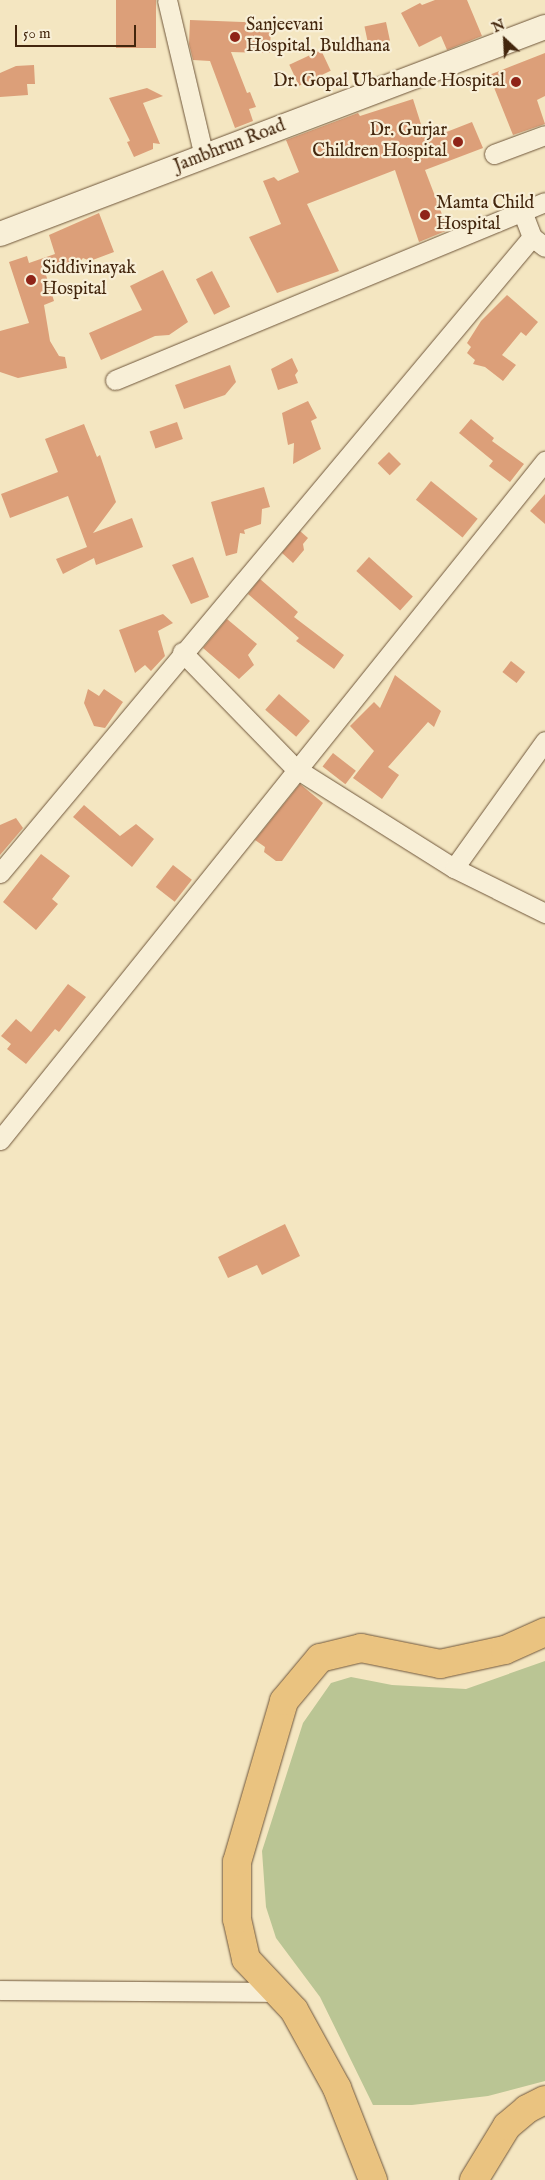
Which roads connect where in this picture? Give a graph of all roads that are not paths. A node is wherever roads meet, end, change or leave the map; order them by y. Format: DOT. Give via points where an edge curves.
graph roads {
  1 [pos="167,0"];
  2 [pos="545,27"];
  3 [pos="545,135"];
  4 [pos="494,154"];
  5 [pos="204,157"];
  6 [pos="545,202"];
  7 [pos="522,211"];
  8 [pos="0,234"];
  9 [pos="539,242"];
  10 [pos="116,380"];
  11 [pos="545,461"];
  12 [pos="182,652"];
  13 [pos="545,741"];
  14 [pos="295,768"];
  15 [pos="454,868"];
  16 [pos="0,873"];
  17 [pos="545,913"];
  18 [pos="0,1140"];
  19 [pos="545,1632"];
  20 [pos="0,1990"];
  21 [pos="277,1992"];
  22 [pos="545,2100"];
  23 [pos="373,2180"];
  24 [pos="474,2180"];
  1 -- 5 [label="street"];
  2 -- 5 [label="street, Jambhrun Road"];
  3 -- 4 [label="street"];
  5 -- 8 [label="street, Jambhrun Road"];
  6 -- 7 [label="street"];
  7 -- 9 [label="street"];
  7 -- 10 [label="street"];
  9 -- 12 [label="street"];
  11 -- 14 [label="street"];
  12 -- 14 [label="street"];
  12 -- 16 [label="street"];
  13 -- 15 [label="street"];
  14 -- 15 [label="street"];
  14 -- 18 [label="street"];
  15 -- 17 [label="street"];
  19 -- 21 [label="main road" via="504,1650 440,1664 360,1648 320,1658 284,1701 237,1862 237,1919 246,1959"];
  20 -- 21 [label="street"];
  21 -- 23 [label="main road" via="294,2010 337,2088"];
  22 -- 24 [label="main road" via="506,2126"];
}
